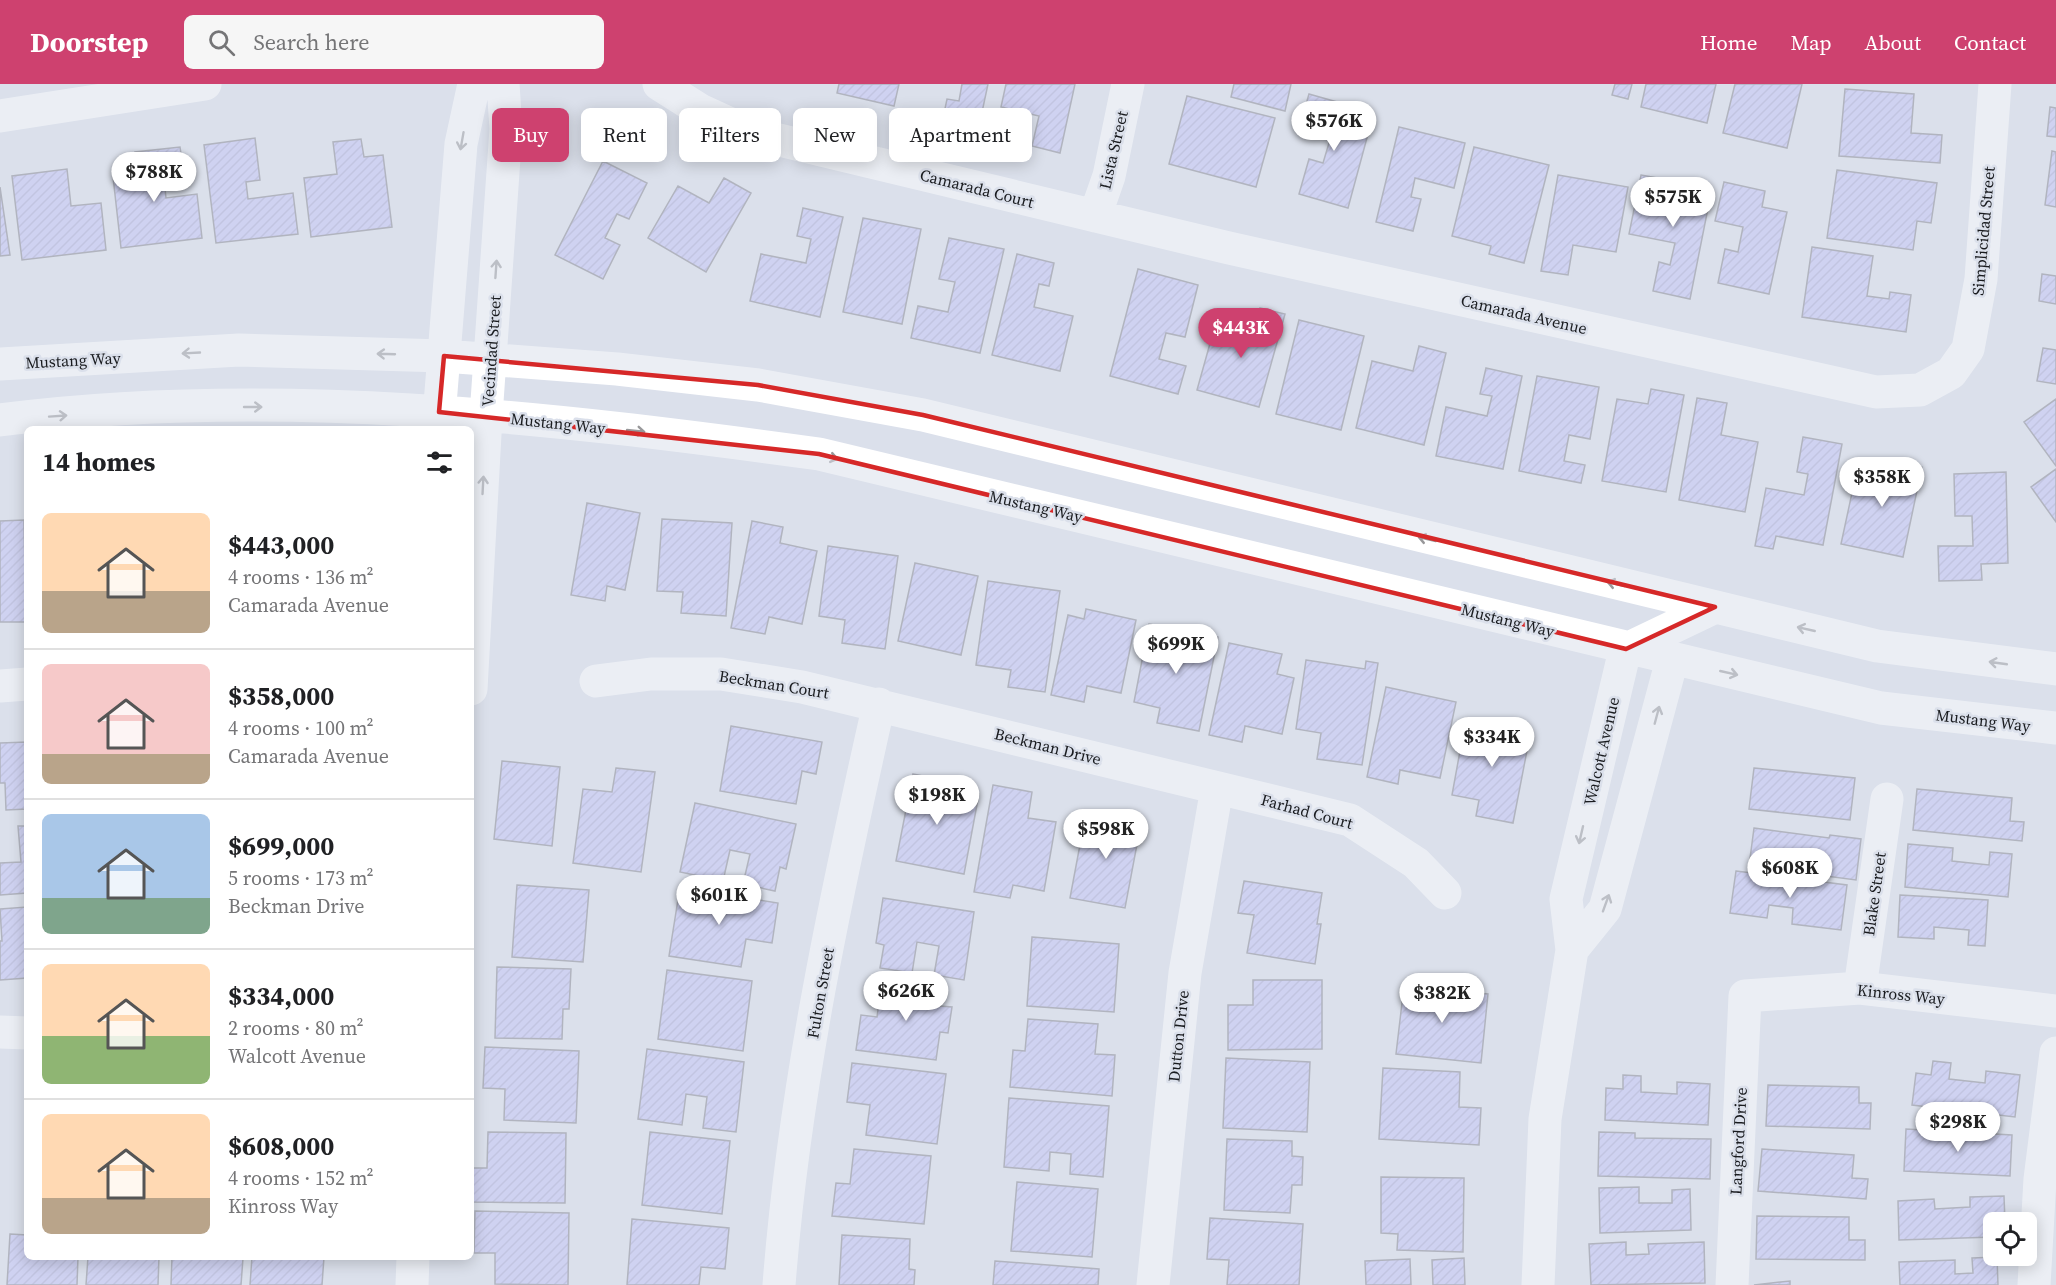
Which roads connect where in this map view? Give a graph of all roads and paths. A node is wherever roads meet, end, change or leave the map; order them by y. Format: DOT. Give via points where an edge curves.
graph roads {
  1 [pos="205,84"];
  2 [pos="474,84"];
  3 [pos="503,84"];
  4 [pos="659,84"];
  5 [pos="1128,84"];
  6 [pos="1995,84"];
  7 [pos="0,116"];
  8 [pos="1095,216"];
  9 [pos="444,356"];
  10 [pos="490,359"];
  11 [pos="0,364"];
  12 [pos="1951,373"];
  13 [pos="486,416"];
  14 [pos="0,420"];
  15 [pos="439,420"];
  16 [pos="1714,607"];
  17 [pos="474,635"];
  18 [pos="1626,649"];
  19 [pos="1672,660"];
  20 [pos="2056,669"];
  21 [pos="596,681"];
  22 [pos="24,684"];
  23 [pos="0,686"];
  24 [pos="879,704"];
  25 [pos="2056,728"];
  26 [pos="1217,788"];
  27 [pos="1887,800"];
  28 [pos="1446,893"];
  29 [pos="1572,950"];
  30 [pos="1860,988"];
  31 [pos="1745,996"];
  32 [pos="2056,1011"];
  33 [pos="0,1032"];
  34 [pos="24,1033"];
  35 [pos="2056,1053"];
  36 [pos="413,1260"];
  37 [pos="2042,1265"];
  38 [pos="412,1285"];
  39 [pos="779,1285"];
  40 [pos="1153,1285"];
  41 [pos="1538,1285"];
  42 [pos="1732,1285"];
  1 -- 7 [label="street"];
  2 -- 9 [label="street, one-way" via="461,144"];
  10 -- 3 [label="street, Vecindad Street, one-way" via="506,129"];
  4 -- 8 [label="street, Camarada Court" via="700,110 750,133"];
  5 -- 8 [label="street, Lista Street" via="1109,176"];
  6 -- 12 [label="street, Simplicidad Street" via="1981,279 1968,349"];
  8 -- 12 [label="street, Camarada Avenue" via="1876,392 1920,390"];
  9 -- 10 [label="street, Mustang Way"];
  9 -- 11 [label="street, Mustang Way, one-way" via="239,350"];
  9 -- 15 [label="street"];
  10 -- 13 [label="street, Vecindad Street"];
  16 -- 10 [label="street, Mustang Way, one-way" via="923,415 758,385"];
  13 -- 15 [label="street, Mustang Way"];
  17 -- 13 [label="street, Vecindad Street, one-way"];
  13 -- 18 [label="street, Mustang Way, one-way" via="819,454"];
  14 -- 15 [label="street, Mustang Way, one-way" via="164,408 292,406"];
  16 -- 18 [label="street"];
  20 -- 16 [label="street, Mustang Way, one-way" via="1877,646"];
  18 -- 19 [label="street, Mustang Way"];
  18 -- 29 [label="street, Walcott Avenue, one-way" via="1566,899"];
  19 -- 25 [label="street, Mustang Way, one-way" via="1881,708"];
  29 -- 19 [label="street, Walcott Avenue, one-way" via="1605,909"];
  21 -- 24 [label="street, Beckman Court" via="651,674 721,674"];
  22 -- 23 [label="street"];
  24 -- 26 [label="street, Beckman Drive"];
  24 -- 39 [label="street, Fulton Street" via="814,1019 790,1167"];
  26 -- 28 [label="street, Farhad Court" via="1350,820 1416,863"];
  26 -- 40 [label="street, Dutton Drive" via="1185,974"];
  27 -- 30 [label="street, Blake Street"];
  29 -- 41 [label="street, Walcott Avenue" via="1545,1119"];
  30 -- 31 [label="street, Kinross Way"];
  30 -- 32 [label="street, Kinross Way"];
  31 -- 42 [label="street, Langford Drive"];
  33 -- 34 [label="street"];
  35 -- 37 [label="street" via="2040,1179"];
  36 -- 38 [label="street"];
}
